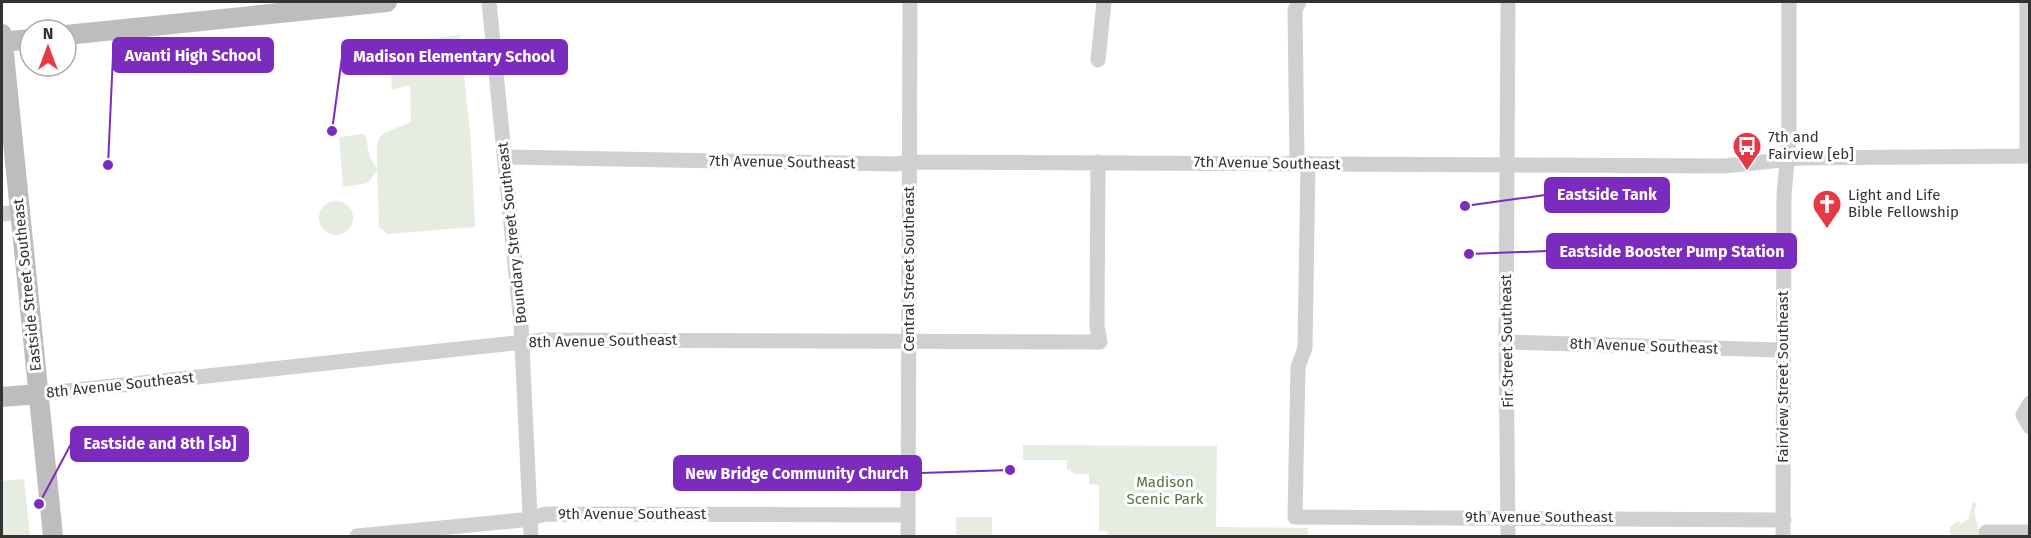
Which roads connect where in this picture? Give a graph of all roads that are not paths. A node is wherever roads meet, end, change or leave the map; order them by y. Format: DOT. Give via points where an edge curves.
graph roads {
  1 [pos="387,2"];
  2 [pos="489,2"];
  3 [pos="910,2"];
  4 [pos="1104,2"];
  5 [pos="1299,2"];
  6 [pos="1508,2"];
  7 [pos="1790,2"];
  8 [pos="2027,2"];
  9 [pos="2,34"];
  10 [pos="78,34"];
  11 [pos="18,40"];
  12 [pos="2,42"];
  13 [pos="1098,60"];
  14 [pos="2028,156"];
  15 [pos="505,157"];
  16 [pos="1787,159"];
  17 [pos="910,162"];
  18 [pos="1098,162"];
  19 [pos="1302,163"];
  20 [pos="1506,165"];
  21 [pos="10,213"];
  22 [pos="909,340"];
  23 [pos="522,342"];
  24 [pos="1506,342"];
  25 [pos="1782,350"];
  26 [pos="38,394"];
  27 [pos="2,397"];
  28 [pos="2030,403"];
  29 [pos="2030,427"];
  30 [pos="908,514"];
  31 [pos="1508,517"];
  32 [pos="531,518"];
  33 [pos="1784,520"];
  34 [pos="1986,532"];
  35 [pos="2030,532"];
  36 [pos="53,537"];
  37 [pos="357,537"];
  38 [pos="531,537"];
  39 [pos="908,537"];
  40 [pos="1508,537"];
  41 [pos="1783,537"];
  1 -- 10 [label="street"];
  2 -- 15 [label="street, Boundary Street Southeast"];
  3 -- 17 [label="street, Central Street Southeast"];
  4 -- 13 [label="street"];
  5 -- 19 [label="street" via="1295,10"];
  6 -- 20 [label="street, Fir Street Southeast"];
  7 -- 16 [label="street, Fairview Street Southeast"];
  8 -- 14 [label="street"];
  9 -- 12 [label="street, Eastside Street Southeast"];
  11 -- 12 [label="street"];
  12 -- 21 [label="street, Eastside Street Southeast"];
  14 -- 16 [label="street, 7th Avenue Southeast"];
  15 -- 17 [label="street, 7th Avenue Southeast"];
  15 -- 23 [label="street, Boundary Street Southeast"];
  16 -- 20 [label="street, 7th Avenue Southeast" via="1725,166"];
  16 -- 25 [label="street, Fairview Street Southeast"];
  17 -- 18 [label="street, 7th Avenue Southeast"];
  17 -- 22 [label="street, Central Street Southeast"];
  18 -- 19 [label="street, 7th Avenue Southeast"];
  18 -- 22 [label="street, 8th Avenue Southeast" via="1100,342"];
  19 -- 20 [label="street, 7th Avenue Southeast"];
  19 -- 31 [label="street, 9th Avenue Southeast" via="1305,348 1298,367 1294,517"];
  20 -- 24 [label="street, Fir Street Southeast"];
  21 -- 26 [label="street, Eastside Street Southeast"];
  22 -- 23 [label="street, 8th Avenue Southeast"];
  22 -- 30 [label="street, Central Street Southeast"];
  23 -- 26 [label="street, 8th Avenue Southeast"];
  23 -- 32 [label="street, Boundary Street Southeast"];
  24 -- 25 [label="street, 8th Avenue Southeast"];
  24 -- 31 [label="street, Fir Street Southeast"];
  25 -- 33 [label="street, Fairview Street Southeast"];
  26 -- 27 [label="street, 8th Avenue Southeast"];
  26 -- 36 [label="street, Eastside Street Southeast"];
  28 -- 29 [label="street" via="2023,415"];
  30 -- 32 [label="street, 9th Avenue Southeast" via="546,514"];
  30 -- 39 [label="street, Central Street Southeast"];
  31 -- 33 [label="street, 9th Avenue Southeast"];
  31 -- 40 [label="street, Fir Street Southeast"];
  32 -- 37 [label="street, 9th Avenue Southeast"];
  32 -- 38 [label="street, Boundary Street Southeast"];
  33 -- 41 [label="street, Fairview Street Southeast"];
  34 -- 35 [label="street"];
}
